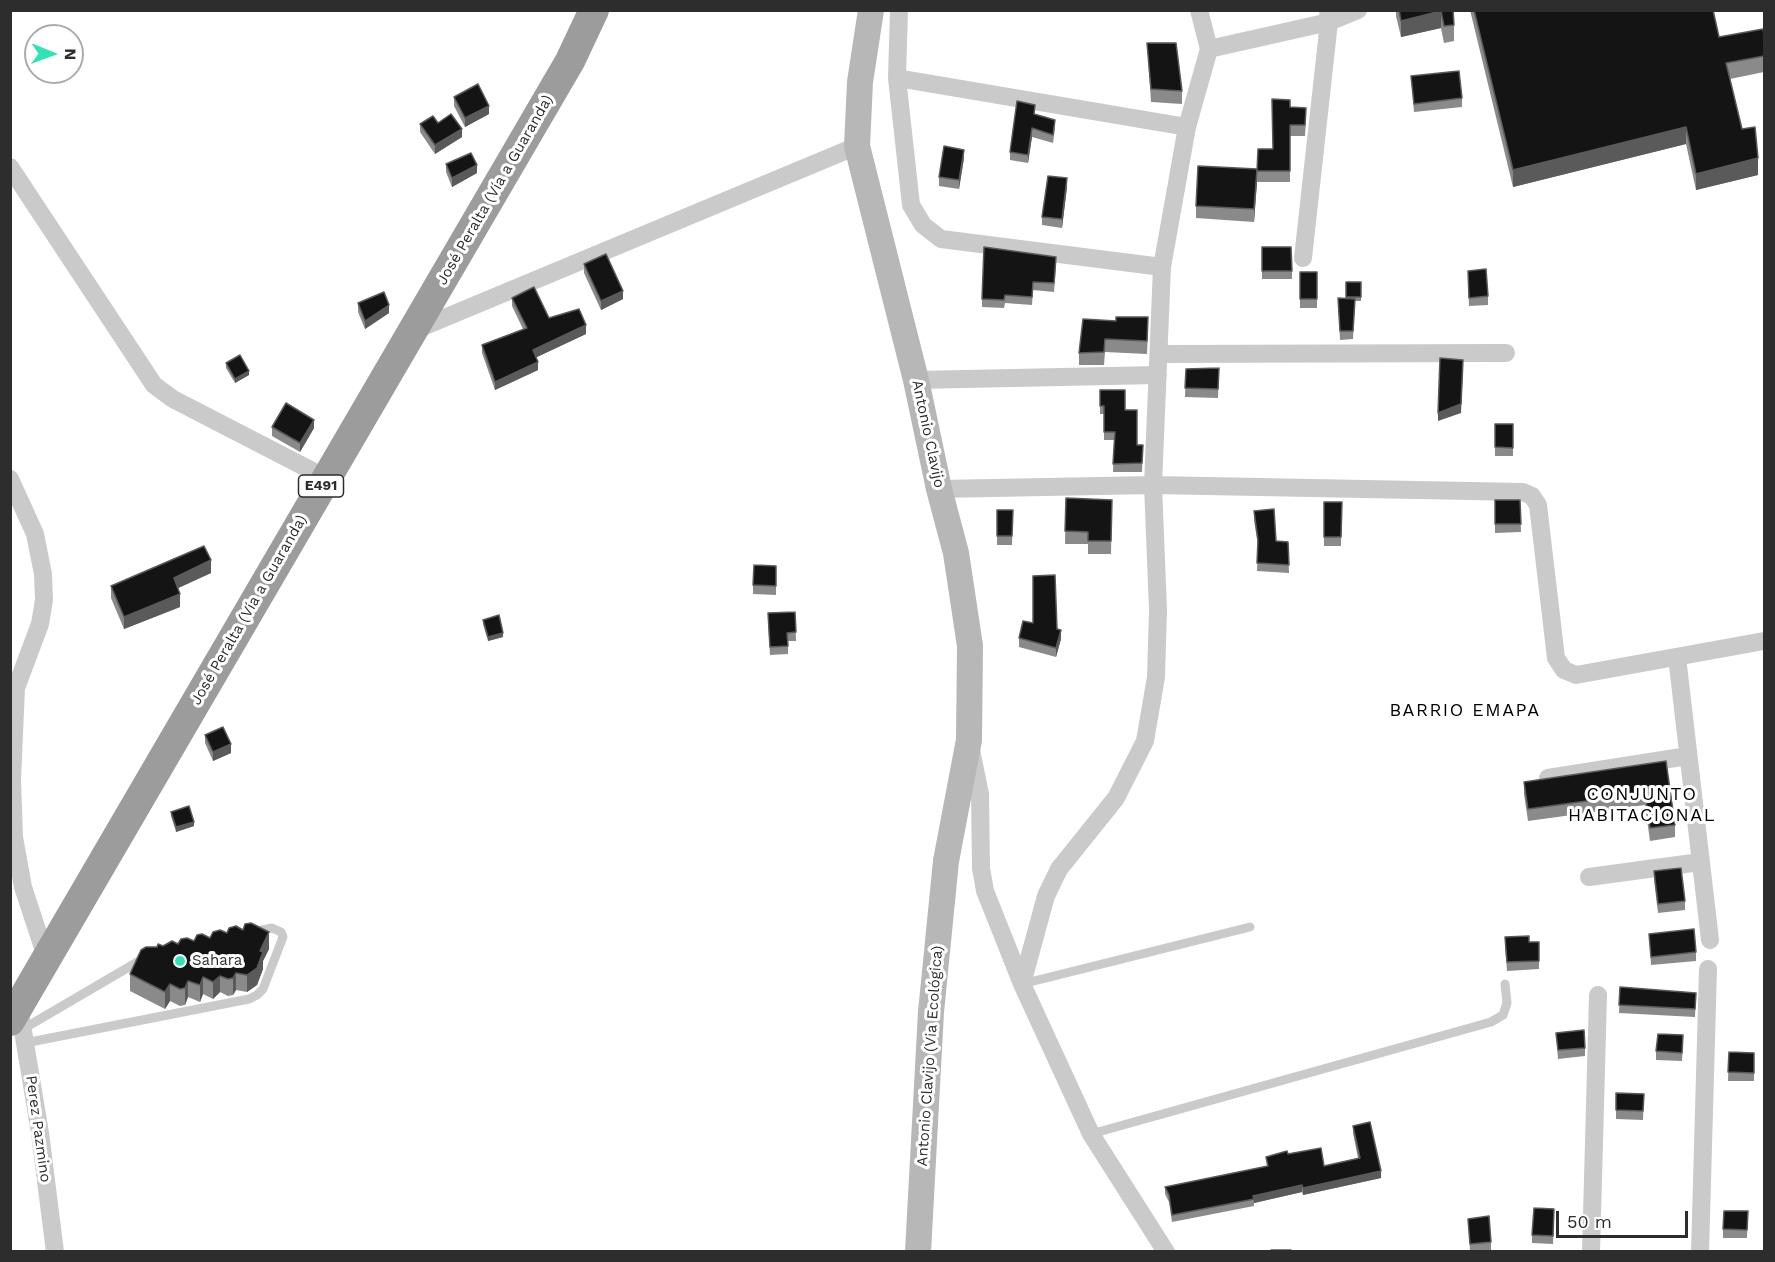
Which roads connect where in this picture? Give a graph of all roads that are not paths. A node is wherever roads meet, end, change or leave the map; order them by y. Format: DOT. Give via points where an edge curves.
graph roads {
  1 [pos="594,10"];
  2 [pos="871,10"];
  3 [pos="899,10"];
  4 [pos="1199,10"];
  5 [pos="1358,10"];
  6 [pos="1329,16"];
  7 [pos="1209,49"];
  8 [pos="897,78"];
  9 [pos="1187,127"];
  10 [pos="857,146"];
  11 [pos="10,168"];
  12 [pos="1303,258"];
  13 [pos="1162,267"];
  14 [pos="411,332"];
  15 [pos="1506,353"];
  16 [pos="1159,354"];
  17 [pos="1158,375"];
  18 [pos="916,380"];
  19 [pos="326,478"];
  20 [pos="10,479"];
  21 [pos="1153,485"];
  22 [pos="939,489"];
  23 [pos="1764,641"];
  24 [pos="1677,657"];
  25 [pos="13,689"];
  26 [pos="969,740"];
  27 [pos="1688,756"];
  28 [pos="1548,778"];
  29 [pos="946,861"];
  30 [pos="1700,862"];
  31 [pos="1589,877"];
  32 [pos="17,891"];
  33 [pos="1250,927"];
  34 [pos="240,935"];
  35 [pos="1710,940"];
  36 [pos="154,955"];
  37 [pos="46,960"];
  38 [pos="1708,969"];
  39 [pos="1022,984"];
  40 [pos="1505,984"];
  41 [pos="1598,995"];
  42 [pos="19,1025"];
  43 [pos="1091,1134"];
  44 [pos="55,1251"];
  45 [pos="918,1251"];
  46 [pos="1166,1251"];
  47 [pos="1591,1251"];
  48 [pos="1700,1251"];
  1 -- 14 [label="highway, José Peralta (Vía a Guaranda) / E491" via="570,61"];
  2 -- 10 [label="main road, Antonio Clavijo" via="860,81"];
  3 -- 8 [label="street"];
  4 -- 7 [label="street"];
  5 -- 6 [label="street"];
  6 -- 7 [label="street"];
  6 -- 12 [label="street"];
  7 -- 9 [label="street"];
  8 -- 9 [label="street"];
  8 -- 13 [label="street" via="911,206 922,225 941,239"];
  9 -- 13 [label="street"];
  10 -- 14 [label="street"];
  10 -- 18 [label="main road, Antonio Clavijo"];
  11 -- 19 [label="street" via="154,385 173,399"];
  13 -- 16 [label="street"];
  14 -- 19 [label="highway, José Peralta (Vía a Guaranda) / E491"];
  15 -- 16 [label="street"];
  16 -- 17 [label="street"];
  17 -- 18 [label="street"];
  17 -- 21 [label="street"];
  18 -- 22 [label="main road, Antonio Clavijo"];
  19 -- 37 [label="highway, José Peralta (Vía a Guaranda) / E491"];
  20 -- 25 [label="street" via="35,534 44,600 40,624"];
  21 -- 22 [label="street"];
  21 -- 24 [label="street" via="1523,492 1538,505 1556,658 1564,670 1576,675"];
  21 -- 39 [label="street" via="1158,610 1156,677 1145,741 1116,798 1059,869 1046,896"];
  22 -- 26 [label="main road, Antonio Clavijo" via="956,553 970,646"];
  23 -- 24 [label="street"];
  24 -- 27 [label="street"];
  25 -- 32 [label="street"];
  26 -- 29 [label="main road, Antonio Clavijo"];
  26 -- 39 [label="street" via="980,794 982,880"];
  27 -- 28 [label="street"];
  27 -- 30 [label="street"];
  29 -- 45 [label="main road, Antonio Clavijo (Via Ecológica)" via="931,1012"];
  30 -- 31 [label="street"];
  30 -- 35 [label="street"];
  32 -- 37 [label="street"];
  33 -- 39 [label="lane"];
  34 -- 42 [label="lane" via="272,928 283,937 263,989 249,999"];
  36 -- 42 [label="lane"];
  37 -- 42 [label="highway, José Peralta (Vía a Guaranda) / E491"];
  38 -- 48 [label="street"];
  39 -- 43 [label="street"];
  40 -- 43 [label="lane" via="1507,1003 1503,1015 1491,1022"];
  41 -- 47 [label="street"];
  42 -- 44 [label="street, Perez Pazmino" via="40,1133"];
  43 -- 46 [label="street"];
}
